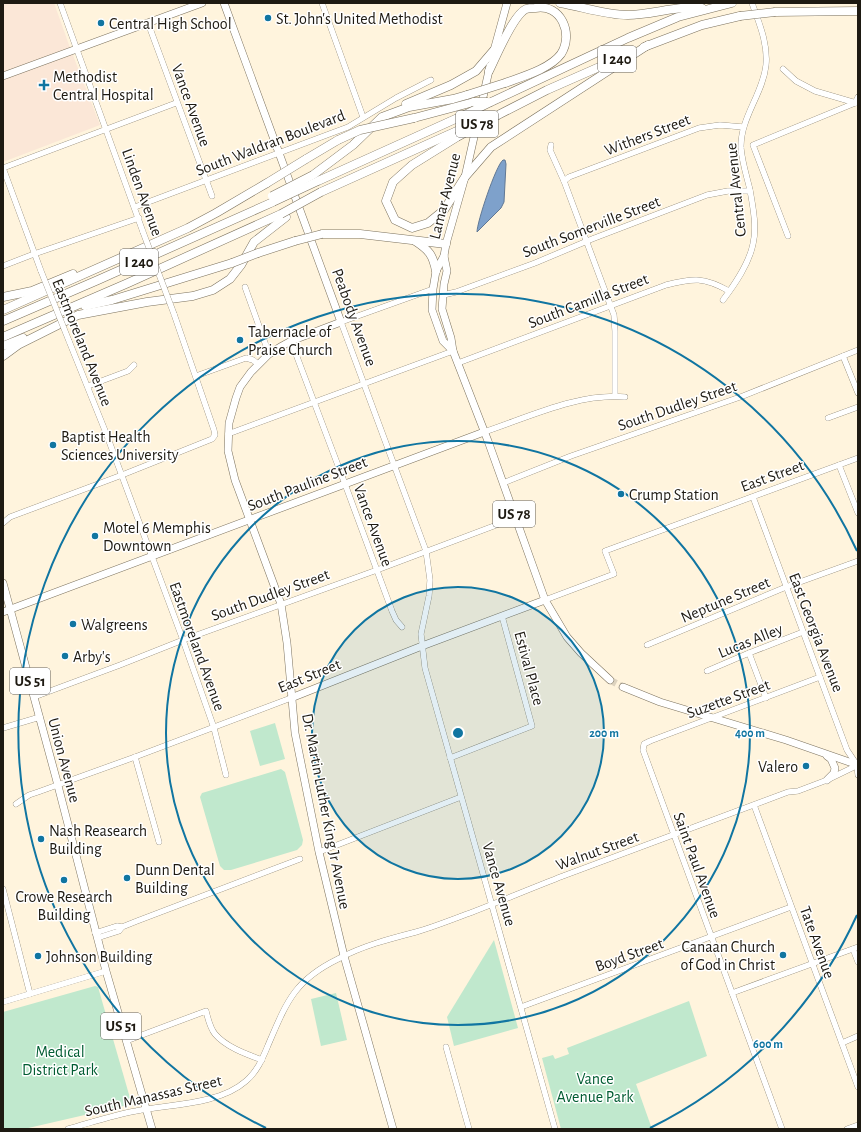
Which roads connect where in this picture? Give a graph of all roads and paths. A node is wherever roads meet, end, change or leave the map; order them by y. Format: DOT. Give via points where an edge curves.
graph roads {
  1 [pos="60,3"];
  2 [pos="202,3"];
  3 [pos="224,3"];
  4 [pos="322,3"];
  5 [pos="507,3"];
  6 [pos="564,3"];
  7 [pos="732,3"];
  8 [pos="752,3"];
  9 [pos="709,8"];
  10 [pos="858,11"];
  11 [pos="148,23"];
  12 [pos="648,45"];
  13 [pos="76,49"];
  14 [pos="494,50"];
  15 [pos="783,69"];
  16 [pos="489,71"];
  17 [pos="3,76"];
  18 [pos="431,80"];
  19 [pos="491,102"];
  20 [pos="857,102"];
  21 [pos="176,103"];
  22 [pos="363,117"];
  23 [pos="382,117"];
  24 [pos="743,127"];
  25 [pos="107,129"];
  26 [pos="458,134"];
  27 [pos="551,145"];
  28 [pos="279,153"];
  29 [pos="3,168"];
  30 [pos="464,177"];
  31 [pos="316,178"];
  32 [pos="206,181"];
  33 [pos="564,181"];
  34 [pos="750,191"];
  35 [pos="212,196"];
  36 [pos="135,207"];
  37 [pos="283,215"];
  38 [pos="139,218"];
  39 [pos="788,236"];
  40 [pos="412,239"];
  41 [pos="586,242"];
  42 [pos="446,244"];
  43 [pos="34,254"];
  44 [pos="444,256"];
  45 [pos="119,259"];
  46 [pos="3,266"];
  47 [pos="436,271"];
  48 [pos="244,287"];
  49 [pos="433,289"];
  50 [pos="729,291"];
  51 [pos="443,295"];
  52 [pos="3,297"];
  53 [pos="723,300"];
  54 [pos="611,305"];
  55 [pos="70,309"];
  56 [pos="3,310"];
  57 [pos="3,321"];
  58 [pos="341,322"];
  59 [pos="50,328"];
  60 [pos="3,337"];
  61 [pos="291,341"];
  62 [pos="3,346"];
  63 [pos="858,350"];
  64 [pos="453,351"];
  65 [pos="269,354"];
  66 [pos="3,356"];
  67 [pos="844,356"];
  68 [pos="258,364"];
  69 [pos="458,364"];
  70 [pos="134,365"];
  71 [pos="196,376"];
  72 [pos="364,384"];
  73 [pos="88,386"];
  74 [pos="858,394"];
  75 [pos="615,396"];
  76 [pos="625,397"];
  77 [pos="314,402"];
  78 [pos="858,407"];
  79 [pos="828,418"];
  80 [pos="484,432"];
  81 [pos="228,434"];
  82 [pos="858,458"];
  83 [pos="395,465"];
  84 [pos="839,465"];
  85 [pos="122,475"];
  86 [pos="503,483"];
  87 [pos="345,484"];
  88 [pos="753,497"];
  89 [pos="858,513"];
  90 [pos="3,517"];
  91 [pos="10,517"];
  92 [pos="515,518"];
  93 [pos="250,520"];
  94 [pos="3,522"];
  95 [pos="426,552"];
  96 [pos="151,557"];
  97 [pos="858,561"];
  98 [pos="377,570"];
  99 [pos="3,583"];
  100 [pos="786,587"];
  101 [pos="545,600"];
  102 [pos="281,604"];
  103 [pos="7,610"];
  104 [pos="502,616"];
  105 [pos="402,627"];
  106 [pos="803,632"];
  107 [pos="183,640"];
  108 [pos="647,645"];
  109 [pos="422,646"];
  110 [pos="749,653"];
  111 [pos="707,671"];
  112 [pos="820,676"];
  113 [pos="610,680"];
  114 [pos="623,687"];
  115 [pos="34,697"];
  116 [pos="291,698"];
  117 [pos="766,698"];
  118 [pos="40,717"];
  119 [pos="710,718"];
  120 [pos="3,728"];
  121 [pos="214,728"];
  122 [pos="644,744"];
  123 [pos="827,756"];
  124 [pos="135,757"];
  125 [pos="450,758"];
  126 [pos="858,765"];
  127 [pos="226,775"];
  128 [pos="858,775"];
  129 [pos="827,780"];
  130 [pos="58,785"];
  131 [pos="461,797"];
  132 [pos="16,804"];
  133 [pos="754,805"];
  134 [pos="674,836"];
  135 [pos="159,842"];
  136 [pos="319,852"];
  137 [pos="300,859"];
  138 [pos="3,889"];
  139 [pos="491,904"];
  140 [pos="791,906"];
  141 [pos="96,936"];
  142 [pos="711,937"];
  143 [pos="855,948"];
  144 [pos="344,956"];
  145 [pos="858,962"];
  146 [pos="812,963"];
  147 [pos="106,971"];
  148 [pos="732,993"];
  149 [pos="30,994"];
  150 [pos="3,1002"];
  151 [pos="521,1007"];
  152 [pos="858,1036"];
  153 [pos="126,1041"];
  154 [pos="842,1043"];
  155 [pos="446,1047"];
  156 [pos="262,1060"];
  157 [pos="858,1087"];
  158 [pos="146,1109"];
  159 [pos="858,1125"];
  160 [pos="68,1129"];
  161 [pos="152,1129"];
  162 [pos="393,1129"];
  163 [pos="469,1129"];
  164 [pos="555,1129"];
  165 [pos="782,1129"];
  166 [pos="847,1129"];
  1 -- 13 [label="street, Linden Avenue"];
  2 -- 11 [label="main road"];
  3 -- 28 [label="main road, Peabody Avenue"];
  4 -- 22 [label="street"];
  5 -- 14 [label="main road, Lamar Avenue / US 78"];
  6 -- 9 [label="highway" via="594,11 626,15 694,7"];
  7 -- 9 [label="highway, I 240"];
  8 -- 24 [label="street, Central Avenue" via="766,48 766,65"];
  9 -- 19 [label="highway, I 240" via="664,23"];
  10 -- 12 [label="highway, I 240, bridge" via="776,12 740,16 702,25"];
  11 -- 13 [label="main road"];
  11 -- 21 [label="street, Vance Avenue"];
  12 -- 26 [label="highway, I 240, bridge" via="547,90"];
  12 -- 30 [label="highway" via="491,147"];
  13 -- 17 [label="main road"];
  13 -- 25 [label="street, Linden Avenue"];
  14 -- 16 [label="main road, Lamar Avenue / US 78"];
  14 -- 23 [label="highway" via="476,71"];
  15 -- 20 [label="street" via="796,81 815,91"];
  16 -- 23 [label="highway, bridge" via="515,20 526,9 542,6 556,13 564,22 567,38 565,46 553,62 544,67 504,84 453,99 409,107"];
  16 -- 30 [label="main road, Lamar Avenue / US 78"];
  18 -- 22 [label="street, South Waldran Boulevard"];
  19 -- 31 [label="highway, I 240, bridge"];
  19 -- 45 [label="highway, bridge" via="474,102 360,130 306,158 188,228"];
  20 -- 39 [label="street" via="753,145"];
  21 -- 25 [label="street"];
  21 -- 32 [label="street, Vance Avenue"];
  22 -- 28 [label="street, South Waldran Boulevard" via="348,127"];
  23 -- 31 [label="highway"];
  24 -- 33 [label="street, Withers Street" via="720,125 699,128"];
  24 -- 34 [label="street, Central Avenue" via="741,149"];
  25 -- 29 [label="street"];
  25 -- 36 [label="street, Linden Avenue"];
  26 -- 30 [label="highway" via="412,164 393,182 386,201 395,220 412,228 428,223 444,210"];
  26 -- 37 [label="highway, I 240, bridge" via="366,172"];
  27 -- 33 [label="street" via="550,150"];
  28 -- 32 [label="street, South Waldran Boulevard"];
  28 -- 58 [label="main road, Peabody Avenue"];
  29 -- 43 [label="street, Eastmoreland Avenue"];
  30 -- 42 [label="main road, Lamar Avenue / US 78"];
  31 -- 57 [label="highway, I 240, bridge" via="224,223"];
  32 -- 35 [label="street, Vance Avenue"];
  32 -- 36 [label="street, South Waldran Boulevard"];
  33 -- 41 [label="street"];
  34 -- 41 [label="street, South Somerville Street" via="728,191 707,195"];
  34 -- 50 [label="street, Central Avenue" via="755,224 753,244 748,260"];
  36 -- 38 [label="street, Linden Avenue"];
  37 -- 55 [label="highway, I 240"];
  37 -- 59 [label="highway" via="254,242 230,279 213,290 193,296 78,315"];
  38 -- 43 [label="street"];
  38 -- 71 [label="street, Linden Avenue, bridge"];
  40 -- 42 [label="highway"];
  40 -- 47 [label="highway" via="426,249 434,259"];
  40 -- 55 [label="highway, bridge" via="360,234 322,234 98,304"];
  41 -- 51 [label="street, South Somerville Street"];
  41 -- 54 [label="street"];
  42 -- 44 [label="main road, Lamar Avenue / US 78"];
  43 -- 46 [label="street"];
  43 -- 73 [label="street, Eastmoreland Avenue, bridge"];
  44 -- 47 [label="main road, US 78"];
  44 -- 51 [label="main road, US 78" via="447,272"];
  45 -- 52 [label="highway" via="32,291"];
  45 -- 56 [label="highway"];
  47 -- 49 [label="main road, US 78"];
  48 -- 65 [label="street"];
  49 -- 58 [label="street, Dr. Martin Luther King Jr Avenue"];
  49 -- 64 [label="main road, US 78" via="432,310 435,321 443,341"];
  50 -- 53 [label="street, Central Avenue"];
  50 -- 54 [label="street, South Camilla Street" via="706,280 684,280"];
  51 -- 64 [label="main road, US 78" via="442,309"];
  54 -- 69 [label="street, South Camilla Street"];
  54 -- 75 [label="street" via="616,331"];
  55 -- 60 [label="highway, I 240"];
  58 -- 61 [label="main road, Dr. Martin Luther King Jr Avenue"];
  58 -- 72 [label="street, Peabody Avenue"];
  59 -- 62 [label="highway"];
  59 -- 66 [label="highway"];
  61 -- 65 [label="main road, Dr. Martin Luther King Jr Avenue"];
  61 -- 77 [label="street, Vance Avenue"];
  63 -- 67 [label="street, South Dudley Street"];
  64 -- 69 [label="main road, US 78"];
  64 -- 72 [label="street"];
  65 -- 68 [label="main road, Dr. Martin Luther King Jr Avenue"];
  67 -- 74 [label="street"];
  67 -- 86 [label="street, South Dudley Street" via="743,396 571,456"];
  68 -- 71 [label="street" via="246,358"];
  68 -- 81 [label="main road, Dr. Martin Luther King Jr Avenue" via="245,380 236,398"];
  69 -- 80 [label="main road, US 78"];
  70 -- 73 [label="street" via="128,371"];
  71 -- 85 [label="street, Linden Avenue" via="215,435 212,439"];
  72 -- 77 [label="street"];
  72 -- 83 [label="street, Peabody Avenue"];
  73 -- 85 [label="street, Eastmoreland Avenue"];
  75 -- 76 [label="street, South Pauline Street"];
  75 -- 80 [label="street, South Pauline Street" via="580,400"];
  77 -- 81 [label="street"];
  77 -- 87 [label="street, Vance Avenue"];
  78 -- 79 [label="street"];
  80 -- 83 [label="main road, South Pauline Street"];
  80 -- 86 [label="main road, US 78"];
  81 -- 93 [label="main road, Dr. Martin Luther King Jr Avenue" via="228,451 235,480"];
  82 -- 84 [label="street, East Street"];
  83 -- 87 [label="main road, South Pauline Street"];
  83 -- 95 [label="street, Peabody Avenue"];
  84 -- 88 [label="street, East Street"];
  84 -- 89 [label="street"];
  85 -- 91 [label="street"];
  85 -- 96 [label="street, Eastmoreland Avenue"];
  86 -- 92 [label="main road, US 78"];
  87 -- 93 [label="main road, South Pauline Street"];
  87 -- 98 [label="street, Vance Avenue"];
  88 -- 100 [label="street, East Georgia Avenue"];
  88 -- 101 [label="street, East Street" via="605,551 614,574"];
  90 -- 91 [label="street"];
  91 -- 94 [label="street"];
  92 -- 95 [label="street, South Dudley Street"];
  92 -- 101 [label="main road, US 78"];
  93 -- 96 [label="main road, South Pauline Street"];
  93 -- 102 [label="main road, Dr. Martin Luther King Jr Avenue"];
  95 -- 98 [label="street, South Dudley Street"];
  95 -- 109 [label="street, Peabody Avenue" via="430,580 421,634"];
  96 -- 103 [label="main road, South Pauline Street"];
  96 -- 107 [label="street, Eastmoreland Avenue"];
  97 -- 100 [label="street, Neptune Street"];
  98 -- 102 [label="street, South Dudley Street"];
  98 -- 105 [label="street, Vance Avenue" via="394,616"];
  99 -- 103 [label="main road, Union Avenue / US 51"];
  100 -- 106 [label="street, East Georgia Avenue"];
  100 -- 108 [label="street, Neptune Street"];
  101 -- 104 [label="main road, East Street"];
  101 -- 113 [label="main road, US 78" via="567,638"];
  102 -- 107 [label="street, South Dudley Street"];
  102 -- 116 [label="main road, Dr. Martin Luther King Jr Avenue"];
  103 -- 115 [label="main road, Union Avenue / US 51"];
  104 -- 109 [label="main road, East Street"];
  104 -- 125 [label="street, Estival Place" via="532,726"];
  106 -- 110 [label="street, Lucas Alley"];
  106 -- 112 [label="street, East Georgia Avenue"];
  107 -- 115 [label="street, South Dudley Street"];
  107 -- 121 [label="street, Eastmoreland Avenue"];
  109 -- 116 [label="main road, East Street"];
  109 -- 125 [label="street, Vance Avenue" via="425,668"];
  110 -- 111 [label="street, Lucas Alley"];
  110 -- 117 [label="street"];
  112 -- 117 [label="street, Suzette Street"];
  112 -- 126 [label="street, East Georgia Avenue" via="847,750"];
  114 -- 119 [label="main road"];
  115 -- 118 [label="main road, Union Avenue / US 51"];
  116 -- 121 [label="street, East Street"];
  116 -- 136 [label="main road, Dr. Martin Luther King Jr Avenue" via="297,747"];
  117 -- 119 [label="street, Suzette Street"];
  118 -- 120 [label="street"];
  118 -- 130 [label="main road, Union Avenue / US 51"];
  119 -- 122 [label="street, Suzette Street"];
  119 -- 123 [label="main road" via="786,740"];
  121 -- 124 [label="street, East Street"];
  121 -- 127 [label="street, Eastmoreland Avenue"];
  122 -- 134 [label="street, Saint Paul Avenue" via="643,750"];
  123 -- 126 [label="main road"];
  123 -- 129 [label="main road" via="836,768"];
  124 -- 130 [label="street, East Street"];
  124 -- 135 [label="street"];
  125 -- 131 [label="street, Vance Avenue"];
  126 -- 128 [label="street, East Georgia Avenue"];
  126 -- 129 [label="street, Walnut Street"];
  129 -- 133 [label="street, Walnut Street"];
  130 -- 132 [label="street, East Street" via="29,795"];
  130 -- 141 [label="main road, Union Avenue / US 51"];
  131 -- 136 [label="street"];
  131 -- 139 [label="street, Vance Avenue"];
  133 -- 134 [label="street, Walnut Street"];
  133 -- 140 [label="street, Tate Avenue"];
  134 -- 139 [label="street, Walnut Street"];
  134 -- 142 [label="street, Saint Paul Avenue"];
  136 -- 144 [label="main road, Dr. Martin Luther King Jr Avenue"];
  137 -- 141 [label="street"];
  138 -- 149 [label="street"];
  139 -- 144 [label="street, Walnut Street"];
  139 -- 151 [label="street, Vance Avenue"];
  140 -- 142 [label="street, Boyd Street"];
  140 -- 146 [label="street, Tate Avenue"];
  141 -- 147 [label="main road, Union Avenue / US 51"];
  142 -- 148 [label="street, Saint Paul Avenue"];
  142 -- 151 [label="street, Boyd Street"];
  143 -- 145 [label="street"];
  143 -- 146 [label="street"];
  144 -- 156 [label="street, South Manassas Street" via="308,976 295,992 283,1010"];
  144 -- 162 [label="main road, Dr. Martin Luther King Jr Avenue"];
  146 -- 148 [label="street"];
  146 -- 154 [label="street, Tate Avenue"];
  147 -- 149 [label="street"];
  147 -- 153 [label="main road, Union Avenue / US 51"];
  148 -- 165 [label="street, Saint Paul Avenue"];
  149 -- 150 [label="street"];
  151 -- 164 [label="street, Vance Avenue"];
  152 -- 154 [label="street"];
  153 -- 156 [label="street" via="206,1011 215,1034 224,1043"];
  153 -- 158 [label="main road, Union Avenue / US 51"];
  154 -- 157 [label="street, Tate Avenue"];
  155 -- 163 [label="street"];
  156 -- 158 [label="street, South Manassas Street" via="246,1081 226,1093 186,1104"];
  158 -- 160 [label="street, South Manassas Street"];
  158 -- 161 [label="main road, Union Avenue / US 51"];
  159 -- 166 [label="street"];
}
